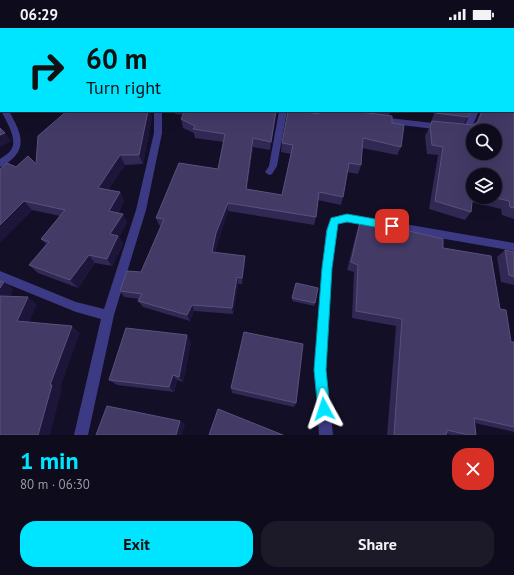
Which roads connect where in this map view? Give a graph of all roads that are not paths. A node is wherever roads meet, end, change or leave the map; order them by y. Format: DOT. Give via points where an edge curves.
graph roads {
  1 [pos="6,112"];
  2 [pos="158,112"];
  3 [pos="283,112"];
  4 [pos="314,112"];
  5 [pos="475,112"];
  6 [pos="343,116"];
  7 [pos="374,120"];
  8 [pos="0,164"];
  9 [pos="269,172"];
  10 [pos="514,247"];
  11 [pos="0,276"];
  12 [pos="108,315"];
  13 [pos="81,435"];
  14 [pos="326,435"];
  1 -- 8 [label="street" via="17,145"];
  2 -- 12 [label="street" via="158,132 141,210"];
  3 -- 9 [label="street" via="273,166"];
  4 -- 6 [label="street"];
  5 -- 7 [label="street" via="467,130"];
  10 -- 14 [label="street" via="347,218 334,221 327,268 320,370"];
  11 -- 12 [label="street" via="76,307"];
  12 -- 13 [label="street"];
}
